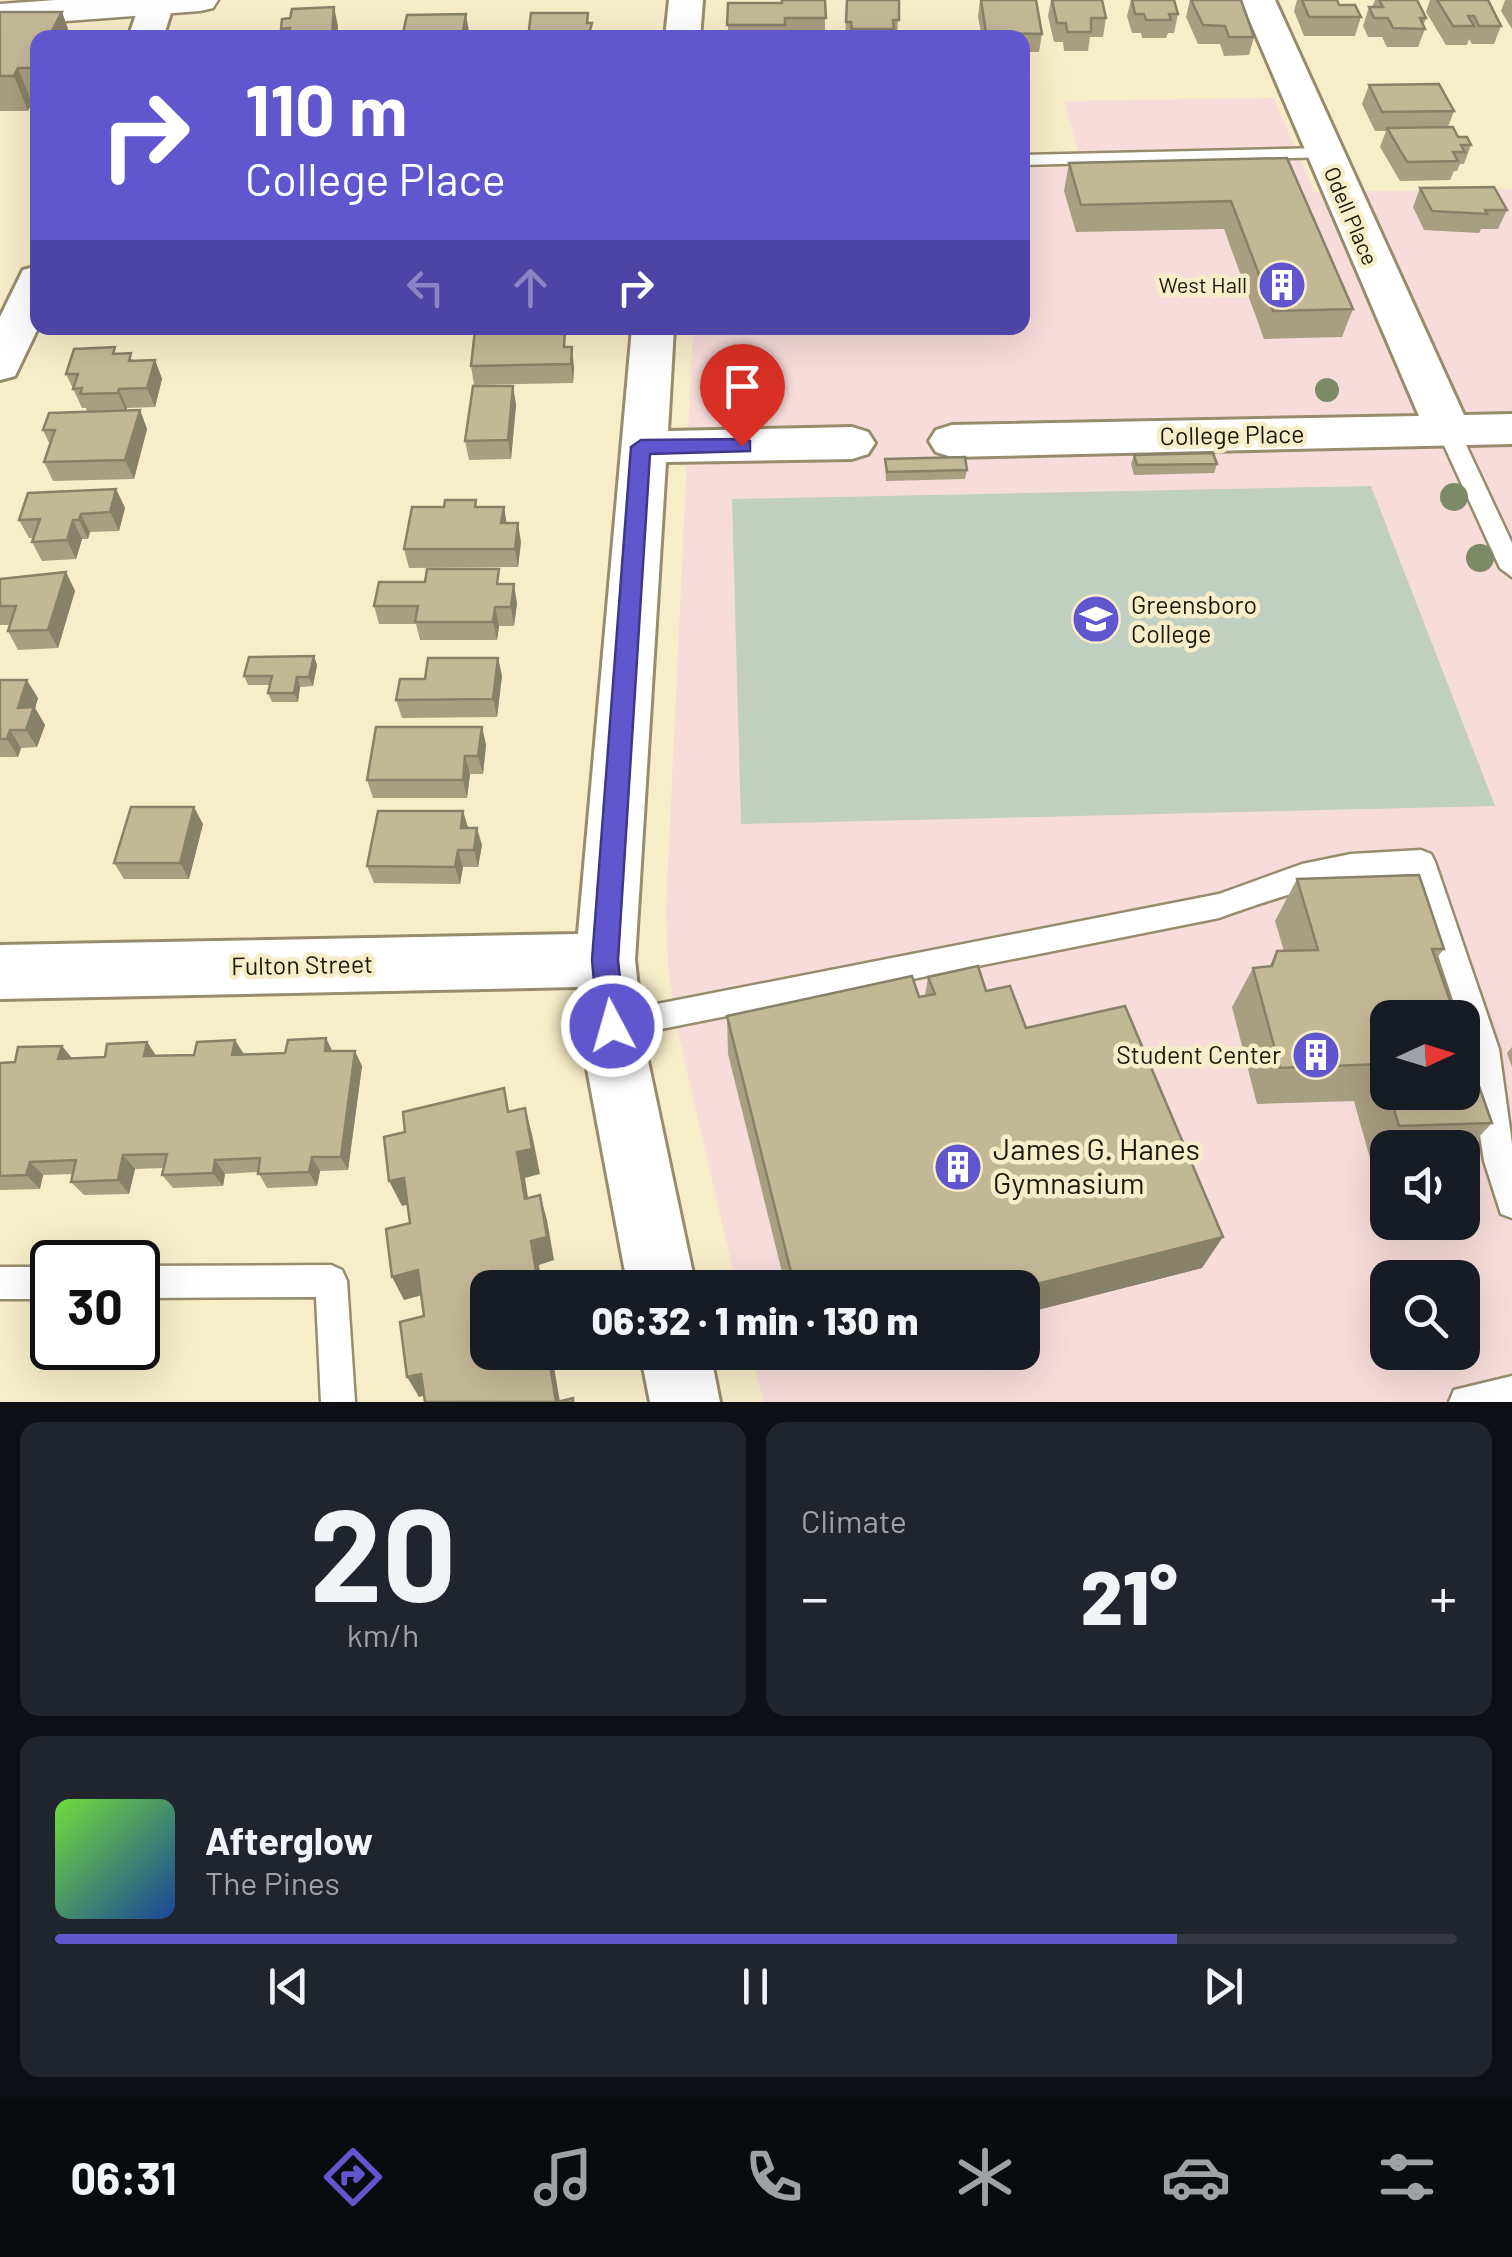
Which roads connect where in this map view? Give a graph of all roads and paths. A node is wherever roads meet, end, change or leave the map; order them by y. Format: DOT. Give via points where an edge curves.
graph roads {
  1 [pos="200,0"];
  2 [pos="686,0"];
  3 [pos="1258,0"];
  4 [pos="0,14"];
  5 [pos="153,14"];
  6 [pos="683,30"];
  7 [pos="1324,154"];
  8 [pos="1030,160"];
  9 [pos="30,298"];
  10 [pos="652,335"];
  11 [pos="0,366"];
  12 [pos="1512,429"];
  13 [pos="1448,430"];
  14 [pos="952,440"];
  15 [pos="852,442"];
  16 [pos="641,447"];
  17 [pos="1512,568"];
  18 [pos="605,960"];
  19 [pos="0,972"];
  20 [pos="612,1026"];
  21 [pos="1512,1203"];
  22 [pos="659,1270"];
  23 [pos="160,1282"];
  24 [pos="0,1283"];
  25 [pos="30,1283"];
  26 [pos="679,1370"];
  27 [pos="1512,1393"];
  28 [pos="338,1402"];
  29 [pos="685,1402"];
  30 [pos="1466,1402"];
  1 -- 5 [label="street"];
  2 -- 6 [label="street"];
  3 -- 7 [label="street, Odell Place"];
  4 -- 5 [label="street"];
  7 -- 8 [label="lane"];
  7 -- 13 [label="street, Odell Place"];
  9 -- 11 [label="street"];
  10 -- 16 [label="street"];
  12 -- 13 [label="street, College Place"];
  13 -- 14 [label="street, College Place"];
  13 -- 17 [label="lane"];
  15 -- 16 [label="street"];
  16 -- 18 [label="street"];
  18 -- 19 [label="street, Fulton Street"];
  18 -- 20 [label="street"];
  20 -- 21 [label="lane" via="1220,906 1351,866 1420,862 1484,1049 1499,1162"];
  20 -- 22 [label="street"];
  23 -- 28 [label="lane" via="330,1281"];
  24 -- 25 [label="lane"];
  26 -- 29 [label="street"];
  27 -- 30 [label="lane"];
}
